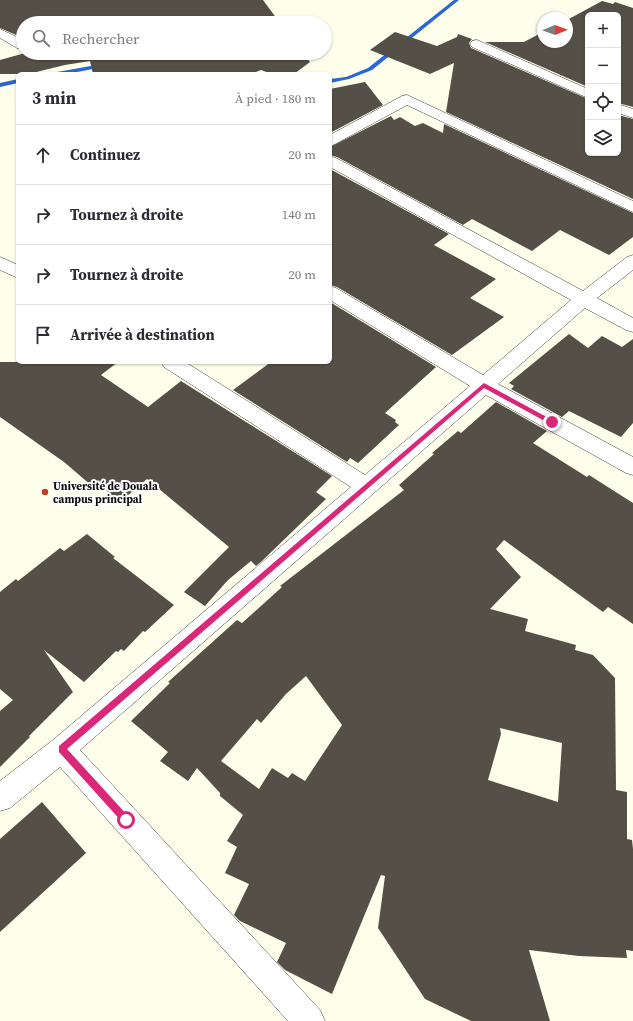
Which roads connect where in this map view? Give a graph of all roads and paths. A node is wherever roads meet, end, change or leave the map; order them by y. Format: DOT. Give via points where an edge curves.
graph roads {
  1 [pos="0,33"];
  2 [pos="16,42"];
  3 [pos="477,44"];
  4 [pos="585,93"];
  5 [pos="621,109"];
  6 [pos="633,114"];
  7 [pos="332,140"];
  8 [pos="332,162"];
  9 [pos="633,207"];
  10 [pos="633,261"];
  11 [pos="0,263"];
  12 [pos="16,271"];
  13 [pos="332,293"];
  14 [pos="584,299"];
  15 [pos="633,326"];
  16 [pos="174,364"];
  17 [pos="484,385"];
  18 [pos="633,467"];
  19 [pos="366,487"];
  20 [pos="62,749"];
  21 [pos="0,798"];
  22 [pos="309,1021"];
  1 -- 2 [label="street"];
  3 -- 4 [label="street"];
  5 -- 6 [label="street"];
  7 -- 9 [label="street" via="407,99"];
  8 -- 14 [label="street"];
  10 -- 14 [label="street"];
  11 -- 12 [label="street"];
  13 -- 17 [label="street"];
  14 -- 15 [label="street"];
  14 -- 17 [label="street"];
  16 -- 19 [label="street"];
  17 -- 18 [label="street"];
  17 -- 19 [label="street"];
  19 -- 20 [label="street"];
  20 -- 21 [label="street"];
  20 -- 22 [label="street"];
}
